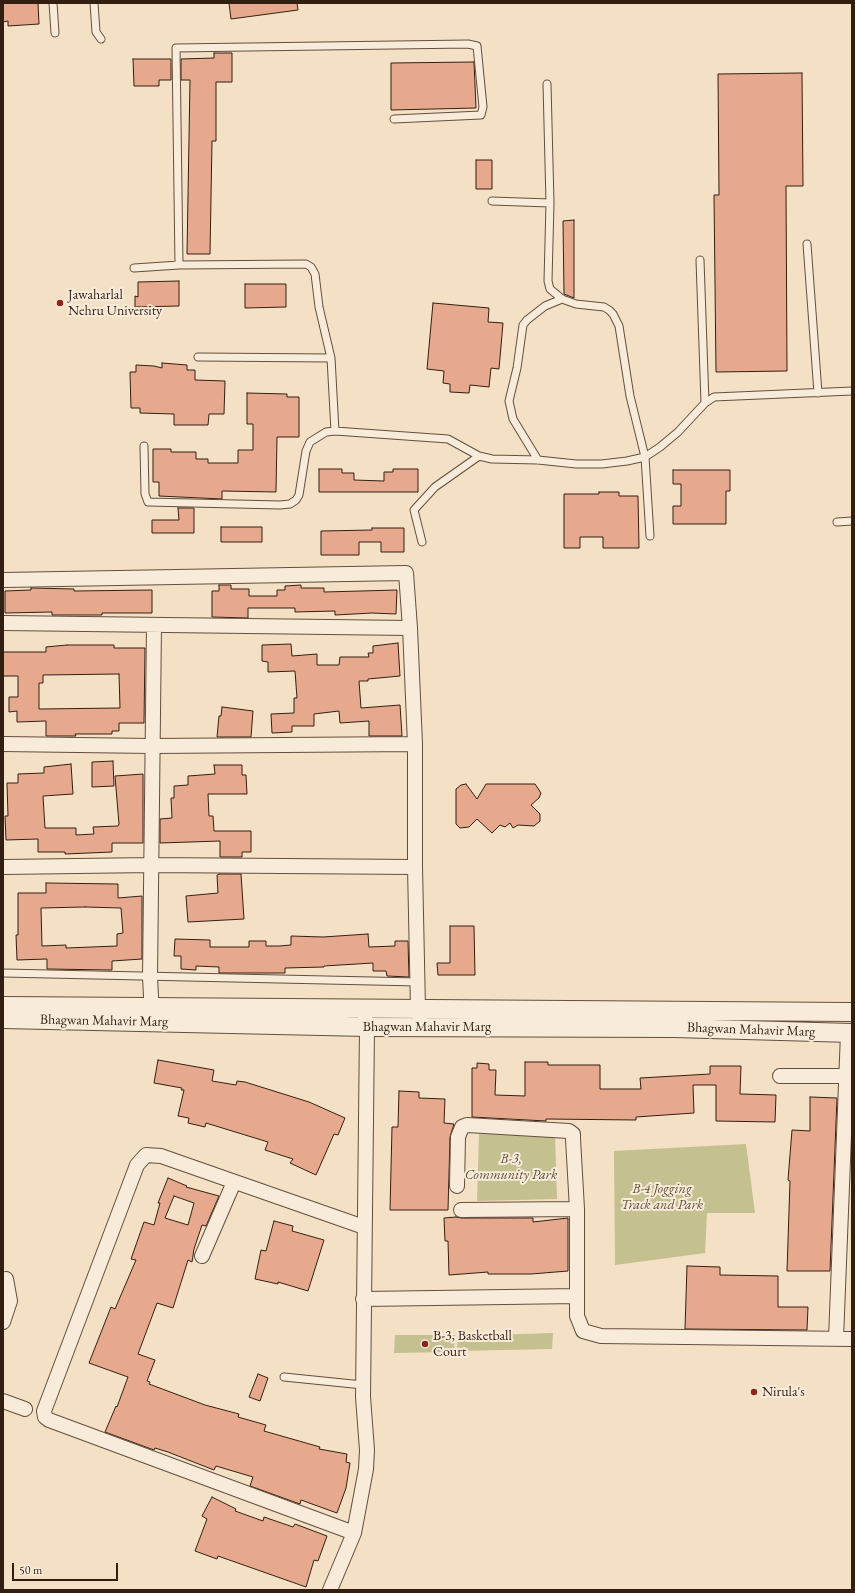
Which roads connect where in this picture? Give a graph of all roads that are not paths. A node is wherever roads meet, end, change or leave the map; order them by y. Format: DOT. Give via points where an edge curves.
graph roads {
  1 [pos="53,3"];
  2 [pos="94,3"];
  3 [pos="55,33"];
  4 [pos="101,39"];
  5 [pos="547,84"];
  6 [pos="394,119"];
  7 [pos="492,201"];
  8 [pos="550,203"];
  9 [pos="807,244"];
  10 [pos="700,260"];
  11 [pos="179,265"];
  12 [pos="134,268"];
  13 [pos="562,299"];
  14 [pos="198,357"];
  15 [pos="331,358"];
  16 [pos="852,391"];
  17 [pos="818,393"];
  18 [pos="705,403"];
  19 [pos="336,431"];
  20 [pos="144,446"];
  21 [pos="479,456"];
  22 [pos="645,457"];
  23 [pos="538,460"];
  24 [pos="852,521"];
  25 [pos="837,522"];
  26 [pos="650,536"];
  27 [pos="422,542"];
  28 [pos="3,580"];
  29 [pos="3,623"];
  30 [pos="154,625"];
  31 [pos="410,628"];
  32 [pos="3,744"];
  33 [pos="416,744"];
  34 [pos="152,746"];
  35 [pos="151,865"];
  36 [pos="3,867"];
  37 [pos="415,867"];
  38 [pos="3,973"];
  39 [pos="150,977"];
  40 [pos="418,982"];
  41 [pos="3,1006"];
  42 [pos="418,1009"];
  43 [pos="767,1012"];
  44 [pos="852,1012"];
  45 [pos="152,1014"];
  46 [pos="366,1018"];
  47 [pos="3,1019"];
  48 [pos="673,1020"];
  49 [pos="422,1027"];
  50 [pos="770,1031"];
  51 [pos="850,1033"];
  52 [pos="780,1076"];
  53 [pos="849,1076"];
  54 [pos="234,1182"];
  55 [pos="457,1186"];
  56 [pos="577,1208"];
  57 [pos="461,1210"];
  58 [pos="364,1227"];
  59 [pos="202,1256"];
  60 [pos="6,1279"];
  61 [pos="576,1296"];
  62 [pos="363,1299"];
  63 [pos="3,1322"];
  64 [pos="836,1339"];
  65 [pos="852,1339"];
  66 [pos="284,1377"];
  67 [pos="363,1385"];
  68 [pos="3,1401"];
  69 [pos="25,1409"];
  70 [pos="354,1533"];
  71 [pos="330,1590"];
  1 -- 3 [label="lane"];
  2 -- 4 [label="lane" via="96,32"];
  5 -- 8 [label="lane"];
  6 -- 11 [label="lane" via="481,115 484,107 477,46 468,44 176,48"];
  7 -- 8 [label="lane"];
  8 -- 13 [label="lane" via="548,281 550,289"];
  9 -- 17 [label="lane"];
  10 -- 18 [label="lane"];
  11 -- 12 [label="lane"];
  11 -- 15 [label="lane" via="297,263 311,267 315,274 319,307"];
  13 -- 22 [label="lane" via="576,304 604,307 617,320 630,396"];
  13 -- 23 [label="lane" via="545,306 522,326 517,368 509,401 513,419"];
  14 -- 15 [label="lane"];
  15 -- 19 [label="lane"];
  16 -- 17 [label="lane"];
  17 -- 18 [label="lane" via="714,397"];
  18 -- 22 [label="lane" via="678,432"];
  19 -- 20 [label="lane" via="326,432 310,442 306,451 299,495 290,504 280,505 148,502 145,494"];
  19 -- 21 [label="lane" via="438,437 455,442"];
  21 -- 23 [label="lane" via="507,460"];
  21 -- 27 [label="lane" via="435,488 414,510"];
  22 -- 23 [label="lane" via="602,464"];
  22 -- 26 [label="lane"];
  24 -- 25 [label="lane"];
  28 -- 31 [label="street" via="406,573"];
  29 -- 30 [label="street"];
  30 -- 31 [label="street"];
  30 -- 34 [label="street"];
  31 -- 33 [label="street"];
  32 -- 34 [label="street"];
  33 -- 34 [label="street"];
  33 -- 37 [label="street"];
  34 -- 35 [label="street"];
  35 -- 36 [label="street"];
  35 -- 37 [label="street"];
  35 -- 39 [label="street"];
  37 -- 40 [label="street"];
  38 -- 39 [label="lane"];
  39 -- 40 [label="lane"];
  39 -- 45 [label="street"];
  40 -- 42 [label="street"];
  41 -- 45 [label="street, Bhagwan Mahavir Marg"];
  42 -- 46 [label="street, Bhagwan Mahavir Marg"];
  42 -- 48 [label="street, Bhagwan Mahavir Marg"];
  42 -- 49 [label="street"];
  43 -- 44 [label="street, Bhagwan Mahavir Marg"];
  43 -- 48 [label="street, Bhagwan Mahavir Marg"];
  43 -- 50 [label="street"];
  45 -- 46 [label="street, Bhagwan Mahavir Marg"];
  45 -- 47 [label="street, Bhagwan Mahavir Marg"];
  46 -- 49 [label="street, Bhagwan Mahavir Marg"];
  46 -- 58 [label="street"];
  48 -- 49 [label="street, Bhagwan Mahavir Marg"];
  48 -- 50 [label="street, Bhagwan Mahavir Marg"];
  50 -- 51 [label="street, Bhagwan Mahavir Marg"];
  51 -- 53 [label="street"];
  52 -- 53 [label="street"];
  53 -- 64 [label="street"];
  54 -- 58 [label="street"];
  54 -- 59 [label="street"];
  54 -- 70 [label="street" via="161,1156 146,1155 141,1160 131,1180 44,1414 49,1420"];
  55 -- 56 [label="street" via="458,1137 462,1127 467,1125 566,1130 573,1134"];
  56 -- 57 [label="street"];
  56 -- 61 [label="street"];
  58 -- 62 [label="street"];
  60 -- 63 [label="street" via="10,1301"];
  61 -- 62 [label="street"];
  61 -- 64 [label="street" via="579,1324 583,1331 591,1334"];
  62 -- 67 [label="street"];
  64 -- 65 [label="street"];
  66 -- 67 [label="lane"];
  67 -- 70 [label="street" via="366,1463"];
  68 -- 69 [label="street"];
  70 -- 71 [label="street"];
}
